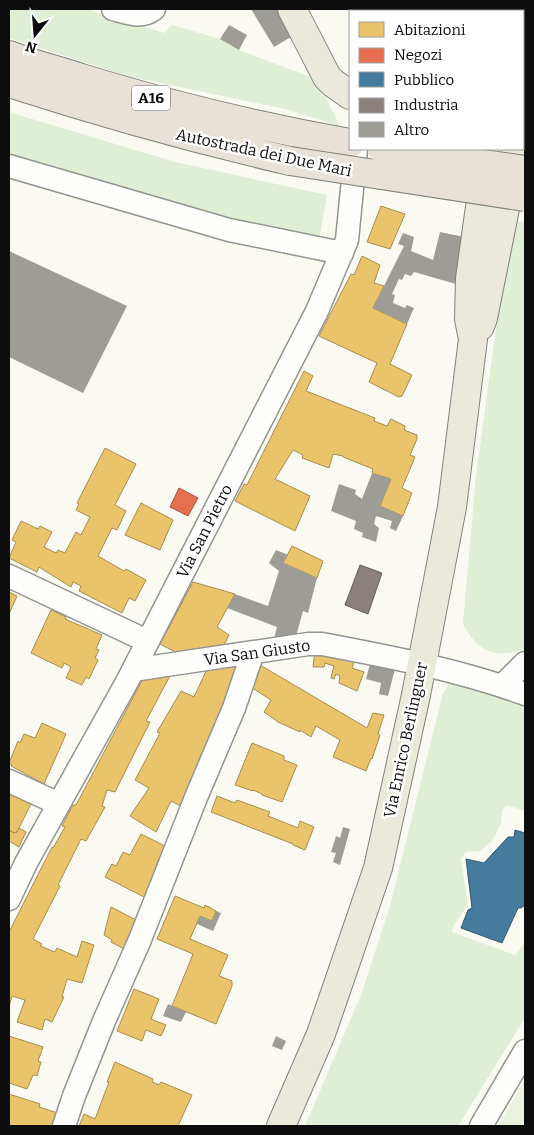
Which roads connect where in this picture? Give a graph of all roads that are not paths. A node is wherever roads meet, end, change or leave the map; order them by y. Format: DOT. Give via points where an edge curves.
graph roads {
  1 [pos="113,9"];
  2 [pos="154,9"];
  3 [pos="292,9"];
  4 [pos="9,55"];
  5 [pos="9,84"];
  6 [pos="349,94"];
  7 [pos="349,143"];
  8 [pos="356,150"];
  9 [pos="382,150"];
  10 [pos="389,150"];
  11 [pos="488,150"];
  12 [pos="517,150"];
  13 [pos="9,166"];
  14 [pos="525,170"];
  15 [pos="525,197"];
  16 [pos="344,246"];
  17 [pos="473,339"];
  18 [pos="9,576"];
  19 [pos="147,641"];
  20 [pos="253,652"];
  21 [pos="422,663"];
  22 [pos="525,663"];
  23 [pos="133,670"];
  24 [pos="502,686"];
  25 [pos="525,694"];
  26 [pos="9,781"];
  27 [pos="59,804"];
  28 [pos="9,900"];
  29 [pos="525,1051"];
  30 [pos="64,1126"];
  31 [pos="281,1126"];
  32 [pos="481,1126"];
  1 -- 2 [label="street" via="137,15"];
  3 -- 6 [label="main road" via="327,77"];
  4 -- 7 [label="highway, Autostrada dei Due Mari / A16" via="117,89 219,116"];
  5 -- 15 [label="highway, Autostrada dei Due Mari / A16, bridge" via="109,115 290,161"];
  8 -- 16 [label="street, Via San Pietro"];
  9 -- 16 [label="street" via="356,228"];
  10 -- 14 [label="highway, bridge"];
  11 -- 17 [label="main road, Via Enrico Berlinguer" via="470,279"];
  12 -- 17 [label="main road, Via Enrico Berlinguer" via="483,318"];
  13 -- 16 [label="street" via="230,230"];
  16 -- 19 [label="street, Via San Pietro" via="317,311"];
  17 -- 21 [label="main road, Via Enrico Berlinguer" via="452,507"];
  18 -- 19 [label="street"];
  19 -- 23 [label="street, Via San Pietro"];
  20 -- 21 [label="street, Via San Giusto" via="322,644"];
  20 -- 23 [label="street, Via San Giusto"];
  20 -- 30 [label="street" via="234,708 104,1021"];
  21 -- 24 [label="street, Via San Giusto"];
  21 -- 31 [label="main road, Via Enrico Berlinguer" via="378,868 321,1034"];
  22 -- 24 [label="street"];
  23 -- 27 [label="street, Via San Pietro"];
  24 -- 25 [label="street, Via San Giusto"];
  26 -- 27 [label="street"];
  27 -- 28 [label="street, Via San Pietro"];
  29 -- 32 [label="street"];
}
